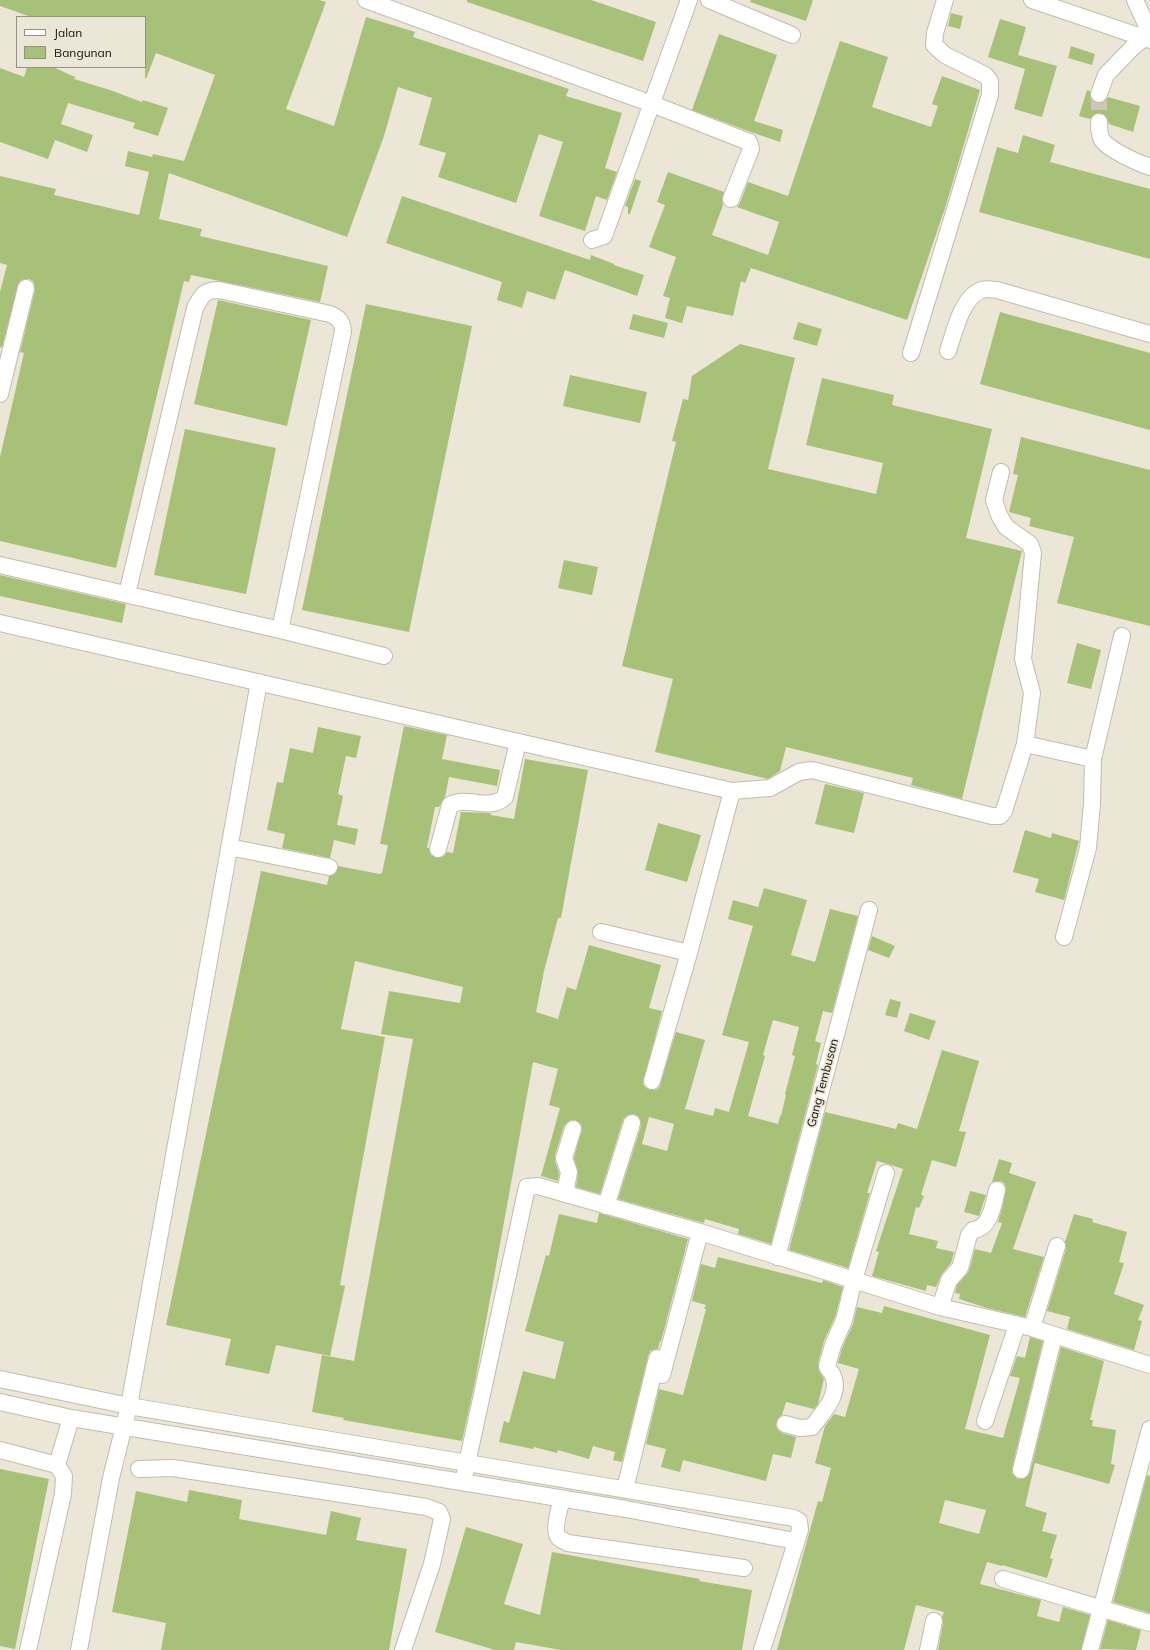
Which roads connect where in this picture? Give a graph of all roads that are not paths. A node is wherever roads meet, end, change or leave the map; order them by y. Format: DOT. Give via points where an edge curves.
graph roads {
  1 [pos="366,0"];
  2 [pos="689,0"];
  3 [pos="709,0"];
  4 [pos="945,0"];
  5 [pos="1032,0"];
  6 [pos="1135,0"];
  7 [pos="1054,4"];
  8 [pos="735,5"];
  9 [pos="792,35"];
  10 [pos="1148,37"];
  11 [pos="1099,94"];
  12 [pos="652,104"];
  13 [pos="1099,122"];
  14 [pos="1150,167"];
  15 [pos="731,199"];
  16 [pos="592,240"];
  17 [pos="26,288"];
  18 [pos="1150,334"];
  19 [pos="948,351"];
  20 [pos="911,353"];
  21 [pos="0,394"];
  22 [pos="1001,472"];
  23 [pos="0,565"];
  24 [pos="127,594"];
  25 [pos="0,622"];
  26 [pos="280,630"];
  27 [pos="1122,636"];
  28 [pos="384,656"];
  29 [pos="258,682"];
  30 [pos="518,742"];
  31 [pos="1025,744"];
  32 [pos="1093,759"];
  33 [pos="732,791"];
  34 [pos="229,847"];
  35 [pos="438,849"];
  36 [pos="329,867"];
  37 [pos="869,910"];
  38 [pos="601,932"];
  39 [pos="1064,937"];
  40 [pos="689,953"];
  41 [pos="652,1081"];
  42 [pos="632,1123"];
  43 [pos="573,1129"];
  44 [pos="886,1173"];
  45 [pos="997,1190"];
  46 [pos="565,1194"];
  47 [pos="606,1206"];
  48 [pos="700,1232"];
  49 [pos="1057,1246"];
  50 [pos="777,1257"];
  51 [pos="854,1280"];
  52 [pos="940,1307"];
  53 [pos="1024,1327"];
  54 [pos="1054,1335"];
  55 [pos="660,1349"];
  56 [pos="1150,1365"];
  57 [pos="662,1375"];
  58 [pos="0,1379"];
  59 [pos="0,1402"];
  60 [pos="128,1406"];
  61 [pos="71,1418"];
  62 [pos="985,1421"];
  63 [pos="785,1424"];
  64 [pos="124,1425"];
  65 [pos="1150,1429"];
  66 [pos="350,1444"];
  67 [pos="0,1450"];
  68 [pos="346,1464"];
  69 [pos="467,1464"];
  70 [pos="57,1465"];
  71 [pos="139,1469"];
  72 [pos="1021,1470"];
  73 [pos="463,1482"];
  74 [pos="627,1490"];
  75 [pos="562,1498"];
  76 [pos="626,1509"];
  77 [pos="795,1541"];
  78 [pos="744,1568"];
  79 [pos="1003,1579"];
  80 [pos="1100,1608"];
  81 [pos="934,1622"];
  82 [pos="1150,1623"];
  83 [pos="28,1650"];
  84 [pos="79,1650"];
  85 [pos="403,1650"];
  86 [pos="762,1650"];
  87 [pos="928,1650"];
  88 [pos="1090,1650"];
  1 -- 12 [label="street"];
  2 -- 12 [label="street"];
  3 -- 8 [label="street"];
  4 -- 20 [label="street" via="934,45 945,55 985,75 990,81 990,95"];
  5 -- 7 [label="street"];
  6 -- 10 [label="street"];
  7 -- 10 [label="street"];
  8 -- 9 [label="street"];
  10 -- 11 [label="street" via="1106,75"];
  12 -- 15 [label="street" via="749,142 751,148"];
  12 -- 16 [label="street" via="604,236"];
  13 -- 14 [label="street" via="1102,140 1121,154"];
  17 -- 21 [label="street"];
  18 -- 19 [label="street" via="997,290 982,289 970,296 963,308"];
  22 -- 31 [label="street" via="994,500 998,515 1006,527 1030,544 1033,553 1023,659 1032,693"];
  23 -- 24 [label="street"];
  24 -- 26 [label="street"];
  24 -- 26 [label="street" via="195,308 201,296 210,290 219,290 330,314 342,323 343,331"];
  25 -- 29 [label="street"];
  26 -- 28 [label="street"];
  27 -- 32 [label="street"];
  29 -- 30 [label="street"];
  29 -- 34 [label="street"];
  30 -- 33 [label="street"];
  30 -- 35 [label="street" via="505,797 494,804 462,801 450,805"];
  31 -- 32 [label="street"];
  31 -- 33 [label="street" via="1004,811 1000,816 812,770 799,772 770,788"];
  32 -- 39 [label="street" via="1088,848"];
  33 -- 40 [label="street"];
  34 -- 36 [label="street"];
  34 -- 60 [label="street"];
  37 -- 50 [label="street, Gang Tembusan"];
  38 -- 40 [label="street"];
  40 -- 41 [label="street"];
  42 -- 47 [label="street"];
  43 -- 46 [label="street" via="564,1158 570,1172"];
  44 -- 51 [label="street"];
  45 -- 52 [label="street" via="990,1218 984,1226 974,1230 970,1235 960,1268 949,1280"];
  46 -- 47 [label="street"];
  46 -- 69 [label="street" via="538,1186 527,1187"];
  47 -- 48 [label="street"];
  48 -- 50 [label="street"];
  48 -- 57 [label="street"];
  49 -- 53 [label="street"];
  50 -- 51 [label="street"];
  51 -- 52 [label="street"];
  51 -- 63 [label="street" via="844,1320 827,1366 835,1383 830,1404 812,1427 800,1428"];
  52 -- 53 [label="street"];
  53 -- 54 [label="street"];
  53 -- 62 [label="street"];
  54 -- 56 [label="street"];
  54 -- 72 [label="street"];
  55 -- 74 [label="street" via="641,1417"];
  58 -- 60 [label="street"];
  59 -- 61 [label="street"];
  60 -- 64 [label="street"];
  60 -- 66 [label="street"];
  61 -- 64 [label="street"];
  61 -- 70 [label="street"];
  64 -- 68 [label="street"];
  64 -- 84 [label="street" via="111,1478"];
  65 -- 80 [label="street"];
  66 -- 68 [label="street"];
  66 -- 69 [label="street"];
  67 -- 70 [label="street"];
  68 -- 73 [label="street"];
  69 -- 73 [label="street"];
  69 -- 74 [label="street"];
  70 -- 83 [label="street" via="64,1476 63,1494"];
  71 -- 85 [label="street" via="173,1468 426,1507 439,1512 442,1519 432,1564"];
  73 -- 75 [label="street"];
  74 -- 76 [label="street"];
  74 -- 77 [label="street" via="794,1518 800,1525"];
  75 -- 76 [label="street"];
  75 -- 78 [label="street" via="556,1522 557,1535 568,1543"];
  76 -- 77 [label="street"];
  77 -- 86 [label="street"];
  79 -- 80 [label="street"];
  80 -- 82 [label="street"];
  80 -- 88 [label="street"];
  81 -- 87 [label="street"];
}
